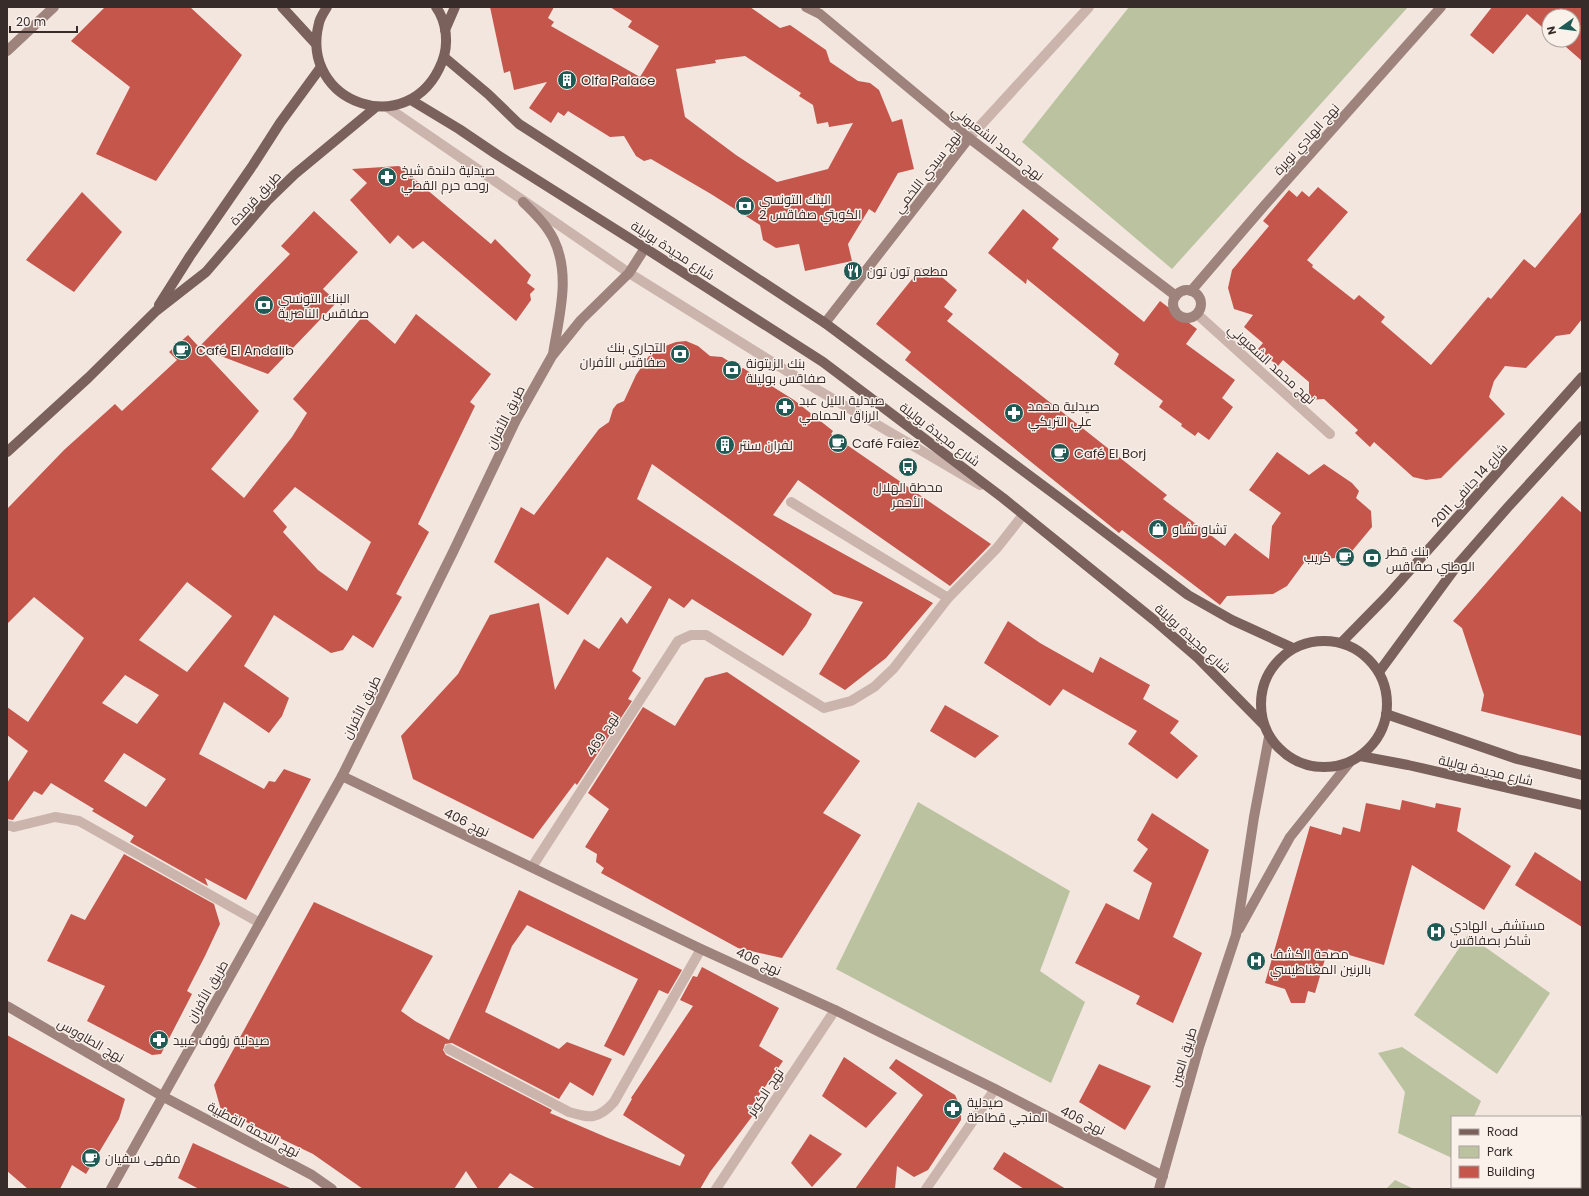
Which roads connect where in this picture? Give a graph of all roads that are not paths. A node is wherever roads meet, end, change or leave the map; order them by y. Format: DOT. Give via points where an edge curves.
graph roads {
  1 [pos="54,7"];
  2 [pos="282,7"];
  3 [pos="327,7"];
  4 [pos="436,7"];
  5 [pos="455,7"];
  6 [pos="806,7"];
  7 [pos="1089,7"];
  8 [pos="1441,7"];
  9 [pos="822,11"];
  10 [pos="445,30"];
  11 [pos="316,44"];
  12 [pos="7,52"];
  13 [pos="444,57"];
  14 [pos="321,67"];
  15 [pos="410,100"];
  16 [pos="376,107"];
  17 [pos="387,107"];
  18 [pos="969,138"];
  19 [pos="523,202"];
  20 [pos="645,248"];
  21 [pos="629,273"];
  22 [pos="1191,290"];
  23 [pos="1176,296"];
  24 [pos="156,310"];
  25 [pos="1197,314"];
  26 [pos="824,323"];
  27 [pos="552,356"];
  28 [pos="1582,377"];
  29 [pos="1582,426"];
  30 [pos="1330,434"];
  31 [pos="7,452"];
  32 [pos="1003,498"];
  33 [pos="791,502"];
  34 [pos="1023,515"];
  35 [pos="948,598"];
  36 [pos="1341,643"];
  37 [pos="1293,648"];
  38 [pos="1378,672"];
  39 [pos="1386,714"];
  40 [pos="1263,724"];
  41 [pos="1269,736"];
  42 [pos="1360,756"];
  43 [pos="1350,762"];
  44 [pos="1582,775"];
  45 [pos="342,776"];
  46 [pos="1582,805"];
  47 [pos="7,826"];
  48 [pos="532,867"];
  49 [pos="260,923"];
  50 [pos="1236,935"];
  51 [pos="701,949"];
  52 [pos="7,1006"];
  53 [pos="835,1010"];
  54 [pos="449,1049"];
  55 [pos="995,1089"];
  56 [pos="162,1096"];
  57 [pos="1163,1176"];
  58 [pos="111,1189"];
  59 [pos="332,1189"];
  60 [pos="716,1189"];
  61 [pos="926,1189"];
  62 [pos="1159,1189"];
  1 -- 12 [label="street"];
  2 -- 11 [label="main road"];
  3 -- 11 [label="main road" via="319,23"];
  4 -- 10 [label="main road"];
  5 -- 10 [label="main road"];
  6 -- 9 [label="street, نهج محمد الشعبوني"];
  7 -- 18 [label="street, نهج سيدي اللخمي"];
  8 -- 22 [label="street, نهج الهادي نويرة"];
  9 -- 18 [label="street, نهج محمد الشعبوني"];
  10 -- 13 [label="main road"];
  11 -- 14 [label="main road"];
  13 -- 15 [label="main road" via="437,74 426,89"];
  13 -- 26 [label="main road, شارع مجيدة بوليلة" via="519,124"];
  14 -- 16 [label="main road" via="330,82 343,94 359,103"];
  14 -- 24 [label="main road, طريق قرمدة" via="280,123"];
  15 -- 17 [label="main road"];
  15 -- 20 [label="main road, شارع مجيدة بوليلة"];
  16 -- 17 [label="main road"];
  16 -- 24 [label="main road, طريق قرمدة" via="295,174 267,201 206,272"];
  17 -- 19 [label="street"];
  18 -- 23 [label="street, نهج محمد الشعبوني"];
  18 -- 26 [label="street, نهج سيدي اللخمي"];
  19 -- 21 [label="street"];
  19 -- 27 [label="street" via="543,222 554,239 563,267 563,295"];
  20 -- 21 [label="street, طريق الأفران"];
  20 -- 32 [label="main road, شارع مجيدة بوليلة" via="823,362"];
  21 -- 27 [label="street, طريق الأفران" via="581,320"];
  21 -- 32 [label="street" via="811,386"];
  22 -- 23 [label="street" via="1182,291"];
  22 -- 25 [label="street" via="1200,300 1201,305"];
  23 -- 25 [label="street" via="1174,305 1177,313 1184,317"];
  24 -- 31 [label="main road, طريق قرمدة" via="88,378"];
  25 -- 30 [label="street, نهج محمد الشعبوني"];
  26 -- 37 [label="main road, شارع مجيدة بوليلة" via="1188,595 1232,620"];
  27 -- 45 [label="street, طريق الأفران" via="516,420"];
  28 -- 36 [label="main road, شارع 14 جانفي 2011" via="1392,591"];
  29 -- 38 [label="main road" via="1459,563"];
  32 -- 34 [label="main road, شارع مجيدة بوليلة"];
  33 -- 35 [label="street"];
  34 -- 35 [label="street" via="997,548"];
  34 -- 40 [label="main road, شارع مجيدة بوليلة" via="1198,658"];
  35 -- 48 [label="street, نهج 469" via="894,668 874,687 851,701 824,708 706,635 691,635 678,641"];
  36 -- 37 [label="main road" via="1325,640"];
  36 -- 38 [label="main road" via="1356,649 1369,659"];
  37 -- 40 [label="main road" via="1279,658 1268,672 1260,706"];
  38 -- 39 [label="main road" via="1386,692"];
  39 -- 42 [label="main road" via="1382,730 1372,745"];
  39 -- 44 [label="main road, شارع مجيدة بوليلة" via="1516,759"];
  40 -- 41 [label="main road"];
  41 -- 43 [label="main road" via="1278,749 1304,765 1320,768"];
  41 -- 50 [label="street, طريق العين"];
  42 -- 43 [label="main road"];
  42 -- 46 [label="main road, شارع مجيدة بوليلة"];
  43 -- 50 [label="street, طريق العين" via="1290,837"];
  45 -- 48 [label="street, نهج 406"];
  45 -- 49 [label="street, طريق الأفران"];
  47 -- 49 [label="street" via="14,827 55,817 79,821"];
  48 -- 51 [label="street, نهج 406"];
  49 -- 56 [label="street, طريق الأفران"];
  50 -- 57 [label="street, طريق العين" via="1199,1047"];
  51 -- 53 [label="street, نهج 406"];
  51 -- 54 [label="street" via="614,1102 605,1112 595,1116 569,1112"];
  52 -- 56 [label="street, نهج الطاووس"];
  53 -- 55 [label="street, نهج 406"];
  53 -- 60 [label="street, نهج الكوثر"];
  55 -- 57 [label="street, نهج 406"];
  55 -- 61 [label="street"];
  56 -- 58 [label="street, طريق الأفران"];
  56 -- 59 [label="street, نهج النجمة القطبية" via="312,1175"];
  57 -- 62 [label="street, طريق العين"];
}
